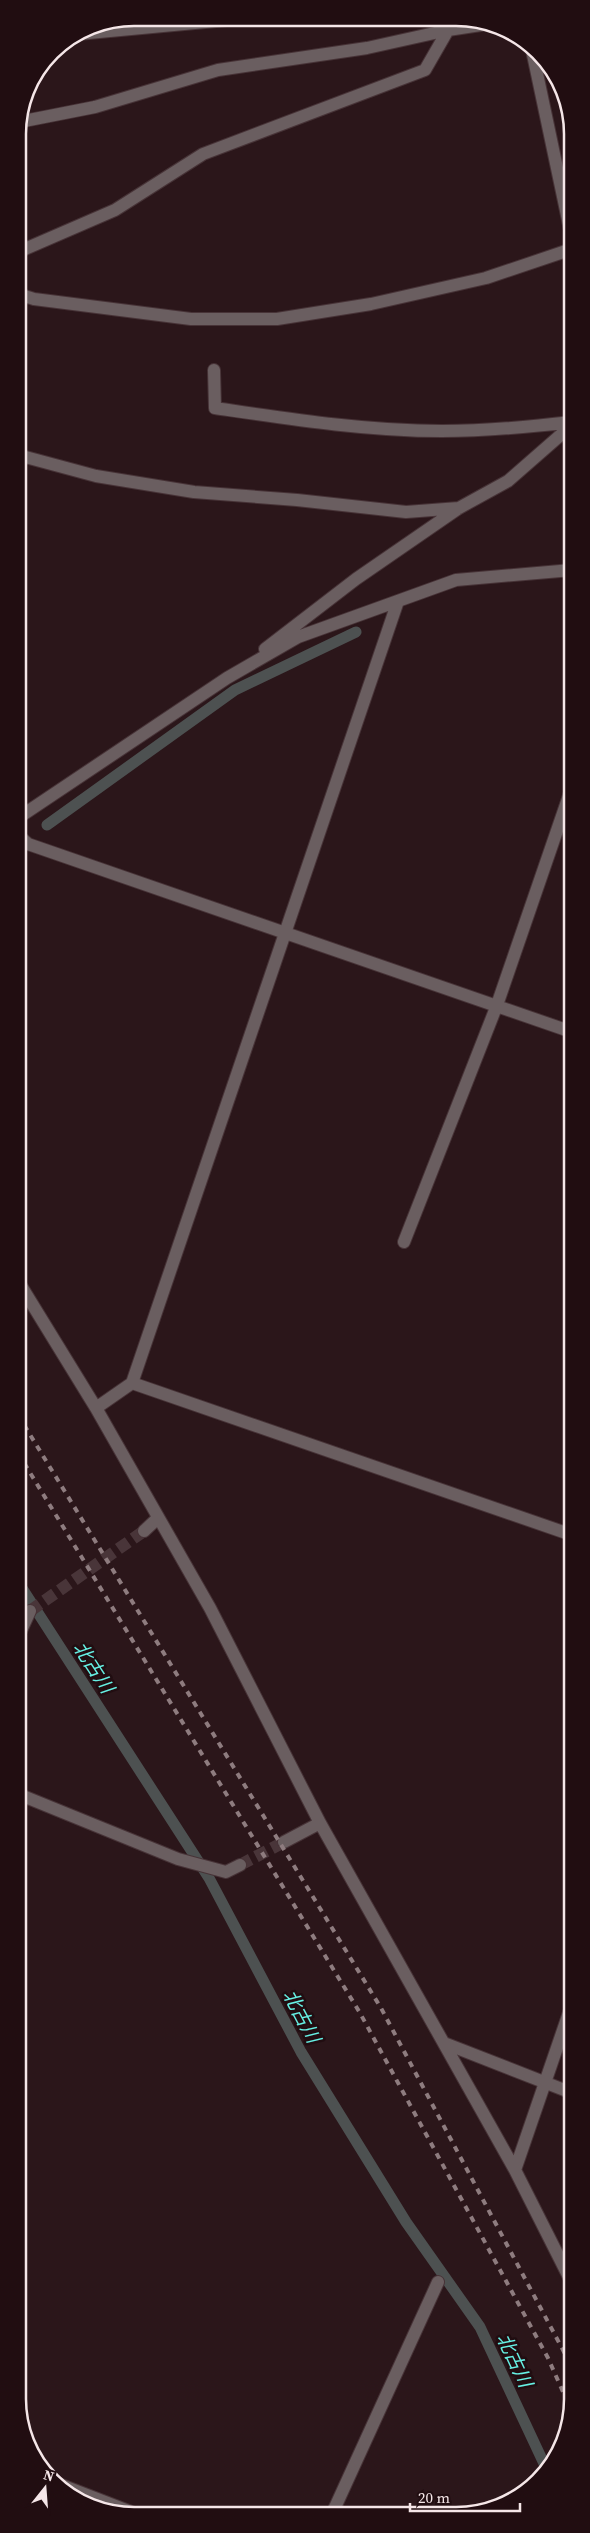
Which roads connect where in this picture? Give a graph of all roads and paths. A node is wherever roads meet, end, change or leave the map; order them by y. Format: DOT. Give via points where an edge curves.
graph roads {
  1 [pos="163,26"];
  2 [pos="469,27"];
  3 [pos="448,30"];
  4 [pos="99,32"];
  5 [pos="534,60"];
  6 [pos="27,120"];
  7 [pos="564,201"];
  8 [pos="26,249"];
  9 [pos="564,252"];
  10 [pos="26,296"];
  11 [pos="214,370"];
  12 [pos="564,424"];
  13 [pos="564,430"];
  14 [pos="26,457"];
  15 [pos="459,508"];
  16 [pos="564,571"];
  17 [pos="398,601"];
  18 [pos="227,678"];
  19 [pos="564,810"];
  20 [pos="26,813"];
  21 [pos="26,842"];
  22 [pos="285,934"];
  23 [pos="497,1005"];
  24 [pos="564,1029"];
  25 [pos="404,1242"];
  26 [pos="26,1294"];
  27 [pos="132,1383"];
  28 [pos="96,1408"];
  29 [pos="158,1518"];
  30 [pos="144,1531"];
  31 [pos="564,1532"];
  32 [pos="30,1611"];
  33 [pos="26,1620"];
  34 [pos="26,1797"];
  35 [pos="320,1823"];
  36 [pos="284,1842"];
  37 [pos="240,1865"];
  38 [pos="564,2027"];
  39 [pos="444,2043"];
  40 [pos="544,2084"];
  41 [pos="564,2091"];
  42 [pos="515,2170"];
  43 [pos="564,2267"];
  44 [pos="438,2282"];
  45 [pos="81,2493"];
  46 [pos="113,2505"];
  47 [pos="335,2507"];
  1 -- 4 [label="street"];
  2 -- 3 [label="street"];
  3 -- 6 [label="street" via="367,48 218,70 96,107"];
  3 -- 8 [label="street" via="425,70 203,154 115,210"];
  5 -- 7 [label="street"];
  9 -- 10 [label="street" via="486,278 371,304 277,319 191,319"];
  11 -- 12 [label="street" via="215,408 322,423 442,431"];
  13 -- 15 [label="street" via="508,481"];
  14 -- 15 [label="street" via="96,476 194,492 406,512"];
  15 -- 18 [label="street" via="356,579"];
  16 -- 17 [label="street" via="456,580"];
  17 -- 18 [label="street" via="298,637"];
  17 -- 22 [label="street"];
  18 -- 20 [label="street"];
  19 -- 23 [label="street"];
  21 -- 22 [label="street"];
  22 -- 23 [label="street"];
  22 -- 27 [label="street"];
  23 -- 24 [label="street"];
  23 -- 25 [label="street"];
  26 -- 28 [label="street"];
  27 -- 28 [label="street"];
  27 -- 31 [label="street"];
  28 -- 29 [label="street"];
  29 -- 30 [label="street"];
  29 -- 35 [label="street" via="210,1608"];
  32 -- 33 [label="street"];
  34 -- 37 [label="street" via="178,1859 226,1872"];
  35 -- 36 [label="street"];
  35 -- 39 [label="street"];
  38 -- 40 [label="street"];
  39 -- 40 [label="street"];
  39 -- 42 [label="street"];
  40 -- 41 [label="street"];
  40 -- 42 [label="street"];
  42 -- 43 [label="street"];
  44 -- 47 [label="street"];
  45 -- 46 [label="street"];
}
